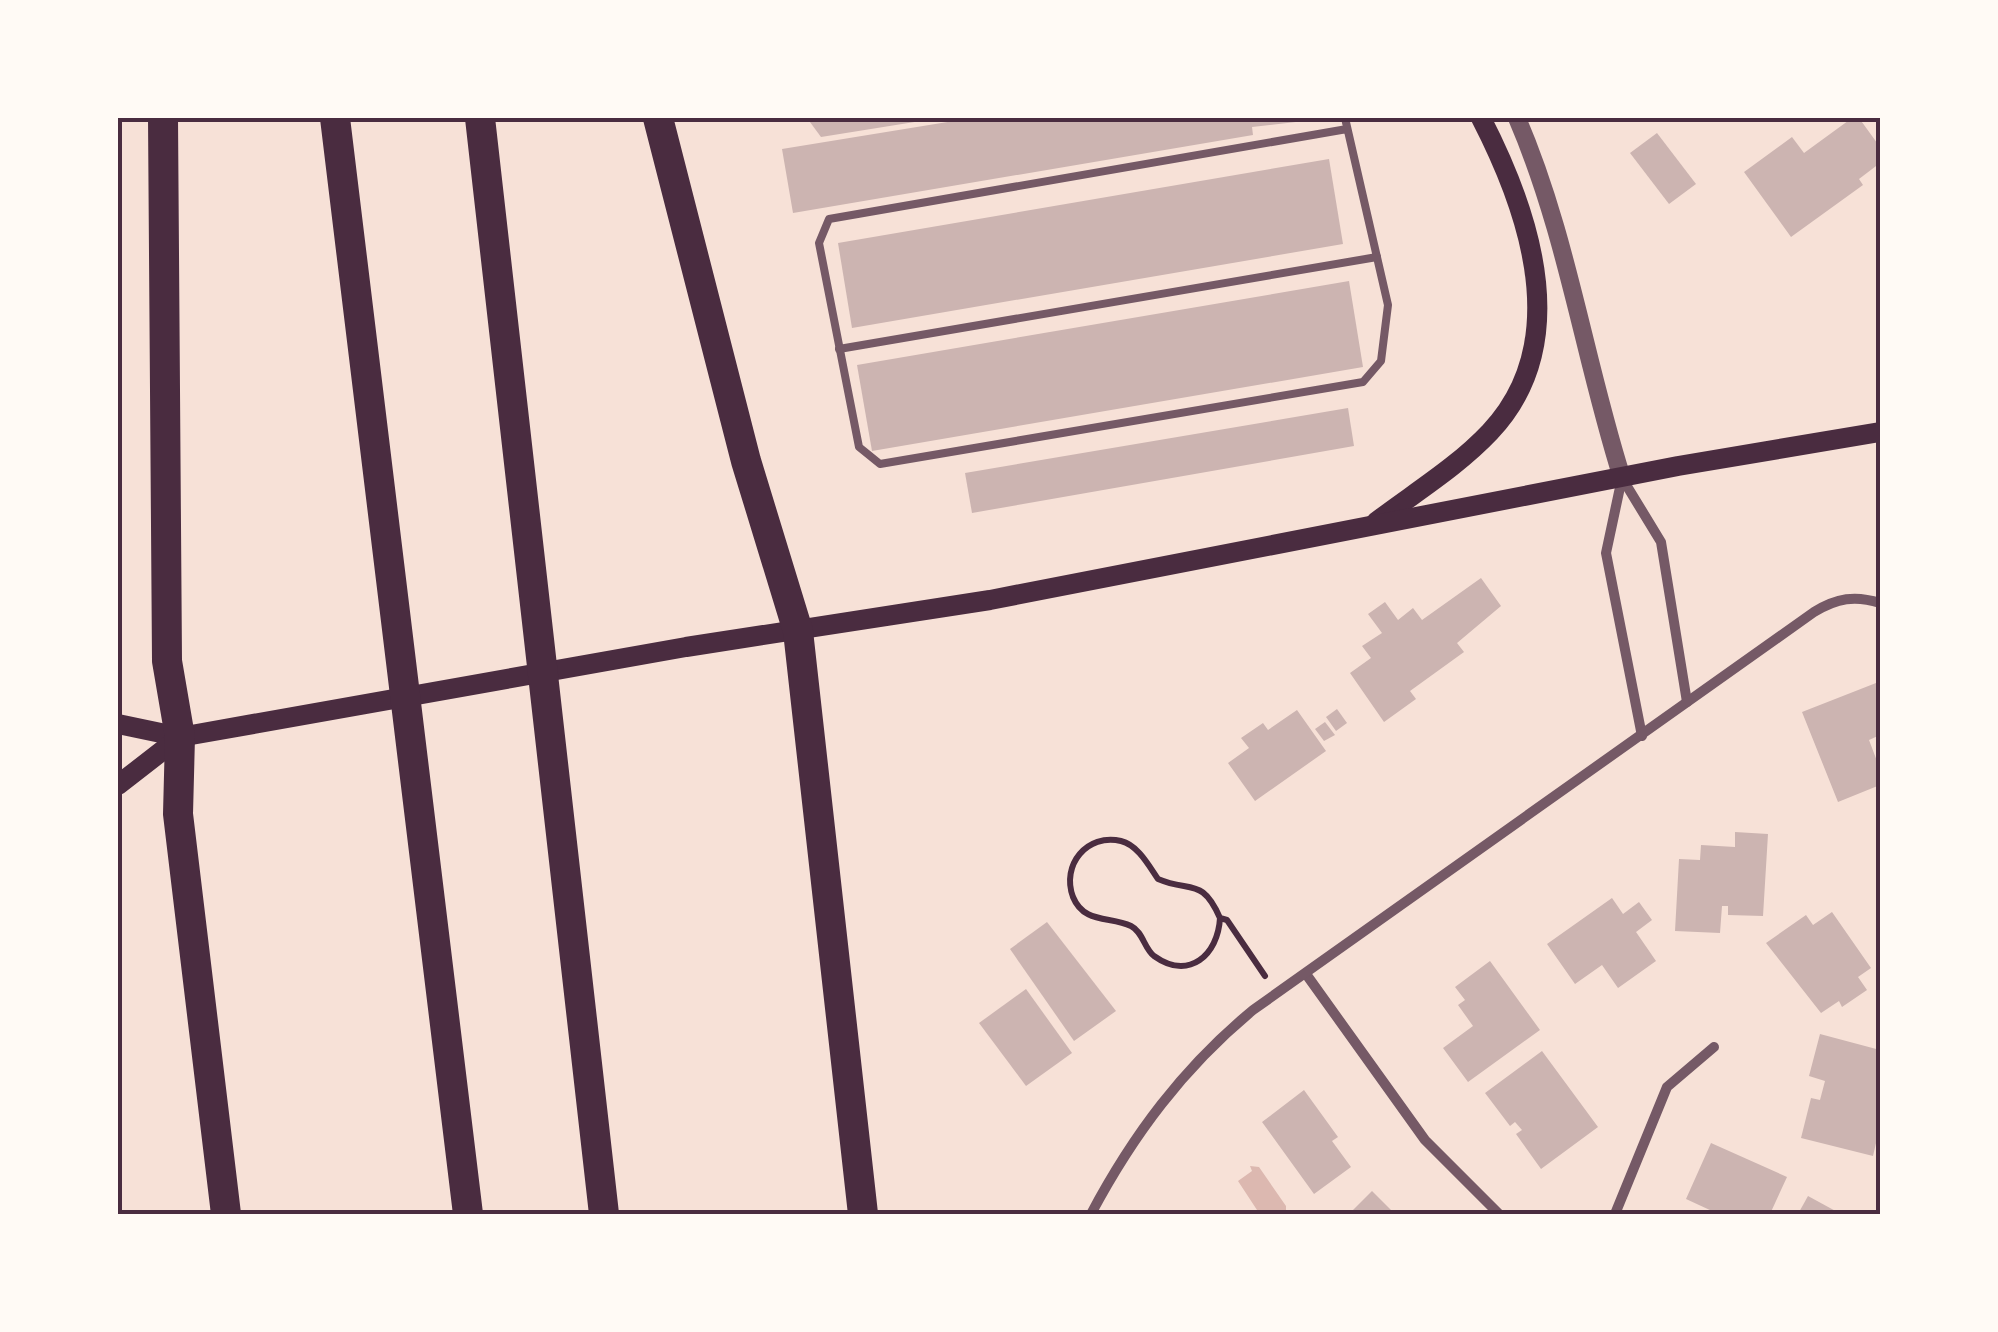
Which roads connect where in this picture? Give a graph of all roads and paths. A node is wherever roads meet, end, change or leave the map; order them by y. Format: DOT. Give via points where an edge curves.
graph roads {
  1 [pos="163,118"];
  2 [pos="336,118"];
  3 [pos="480,118"];
  4 [pos="658,118"];
  5 [pos="1345,118"];
  6 [pos="1480,118"];
  7 [pos="1517,118"];
  8 [pos="1347,129"];
  9 [pos="1377,257"];
  10 [pos="839,348"];
  11 [pos="1880,432"];
  12 [pos="1622,478"];
  13 [pos="1373,524"];
  14 [pos="1880,603"];
  15 [pos="798,631"];
  16 [pos="1687,702"];
  17 [pos="118,724"];
  18 [pos="1642,736"];
  19 [pos="180,737"];
  20 [pos="118,785"];
  21 [pos="1220,918"];
  22 [pos="1306,974"];
  23 [pos="1277,993"];
  24 [pos="1714,1046"];
  25 [pos="226,1214"];
  26 [pos="468,1214"];
  27 [pos="604,1214"];
  28 [pos="863,1214"];
  29 [pos="1090,1214"];
  30 [pos="1499,1214"];
  31 [pos="1615,1214"];
  1 -- 19 [label="highway" via="168,661"];
  2 -- 26 [label="highway"];
  3 -- 27 [label="highway"];
  4 -- 15 [label="highway" via="746,460"];
  5 -- 8 [label="lane"];
  6 -- 13 [label="main road" via="1535,263 1536,343 1519,392 1492,430"];
  7 -- 12 [label="street" via="1561,234 1596,398"];
  8 -- 9 [label="lane"];
  8 -- 10 [label="lane" via="830,220 819,242"];
  9 -- 10 [label="lane"];
  9 -- 10 [label="lane" via="1386,323 1381,360 1363,382 880,464 858,448"];
  11 -- 12 [label="main road"];
  12 -- 13 [label="main road"];
  12 -- 16 [label="street" via="1661,542"];
  12 -- 18 [label="street" via="1606,553"];
  13 -- 15 [label="main road" via="1080,584"];
  14 -- 16 [label="street" via="1831,602"];
  15 -- 19 [label="main road"];
  15 -- 28 [label="highway"];
  16 -- 18 [label="street"];
  17 -- 19 [label="main road"];
  18 -- 22 [label="street"];
  19 -- 20 [label="main road"];
  19 -- 25 [label="highway" via="178,814"];
  21 -- 21 [label="path" via="1200,888 1158,880 1124,841 1098,841 1080,851 1072,866 1073,898 1084,913 1130,926 1157,958 1177,967 1204,958 1219,938"];
  21 -- 23 [label="path"];
  22 -- 23 [label="street"];
  22 -- 30 [label="street" via="1425,1140"];
  23 -- 29 [label="street" via="1189,1068 1123,1154"];
  24 -- 31 [label="street" via="1667,1086"];
}
